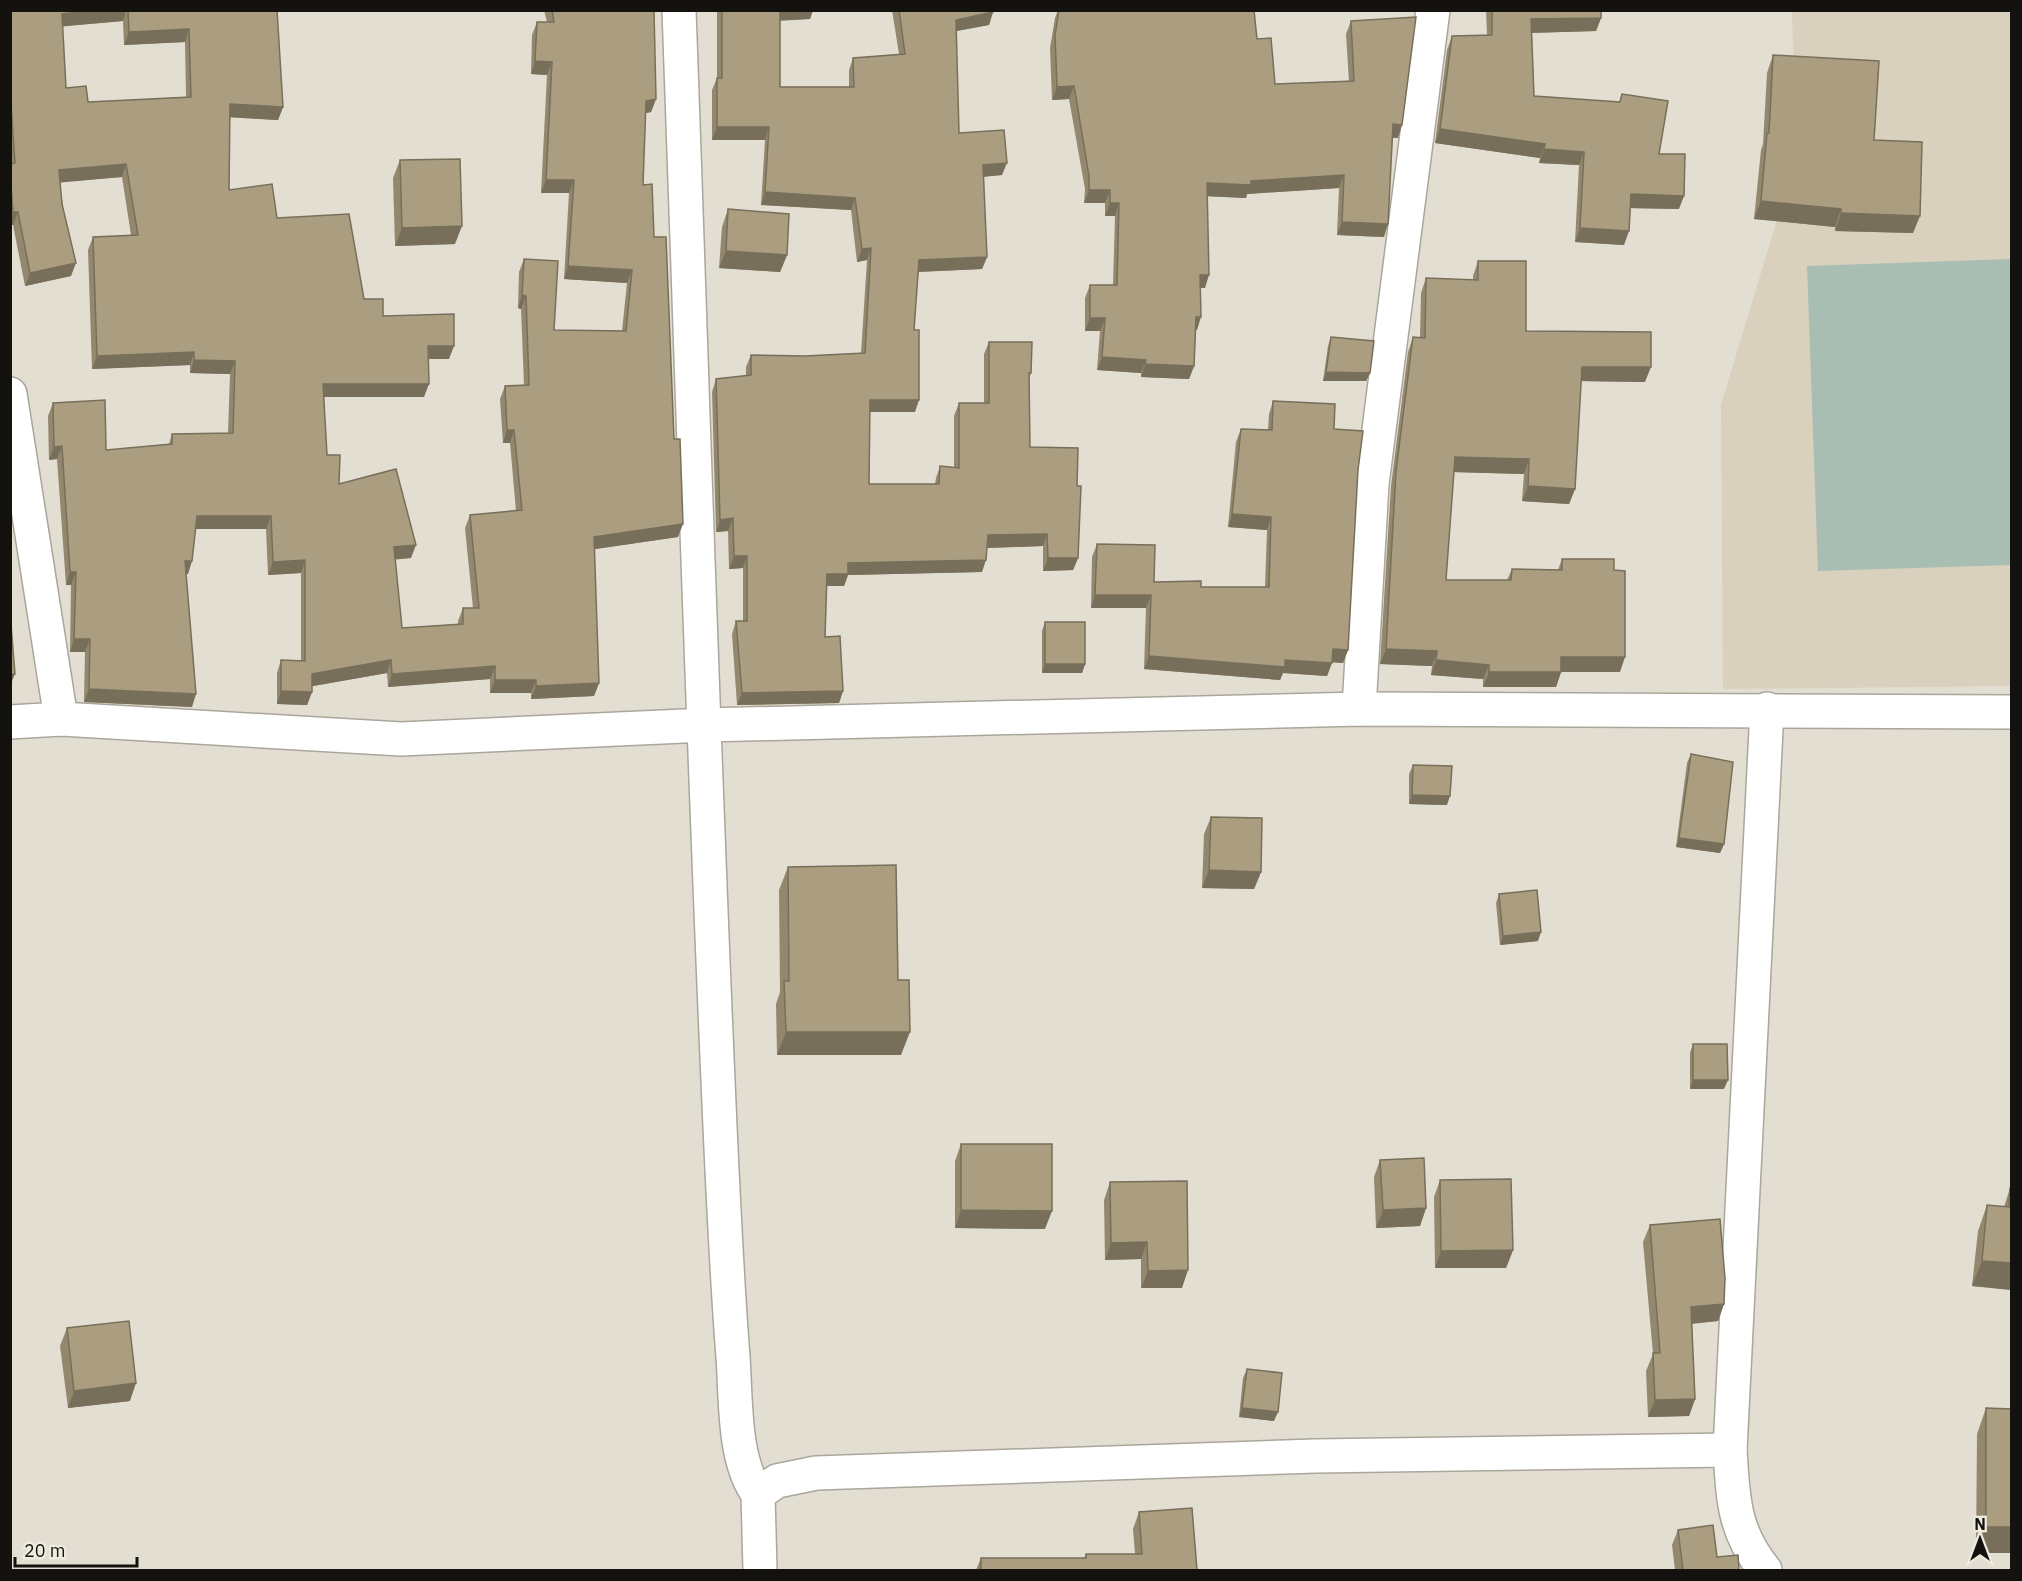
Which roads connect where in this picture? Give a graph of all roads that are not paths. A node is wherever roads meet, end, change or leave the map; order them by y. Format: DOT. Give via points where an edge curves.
graph roads {
  1 [pos="679,10"];
  2 [pos="1433,10"];
  3 [pos="10,394"];
  4 [pos="1359,709"];
  5 [pos="1767,709"];
  6 [pos="2012,712"];
  7 [pos="61,719"];
  8 [pos="10,722"];
  9 [pos="706,725"];
  10 [pos="1730,1450"];
  11 [pos="758,1494"];
  12 [pos="760,1570"];
  13 [pos="1765,1570"];
  1 -- 9 [label="street"];
  2 -- 4 [label="street" via="1372,484"];
  3 -- 7 [label="street"];
  4 -- 5 [label="street"];
  4 -- 9 [label="street"];
  5 -- 6 [label="street"];
  5 -- 10 [label="street"];
  7 -- 8 [label="street"];
  7 -- 9 [label="street" via="401,740"];
  9 -- 11 [label="street" via="727,1283 744,1466"];
  10 -- 11 [label="street" via="1191,1459 816,1473 777,1481"];
  10 -- 13 [label="street" via="1734,1513 1754,1557"];
  11 -- 12 [label="street"];
}
